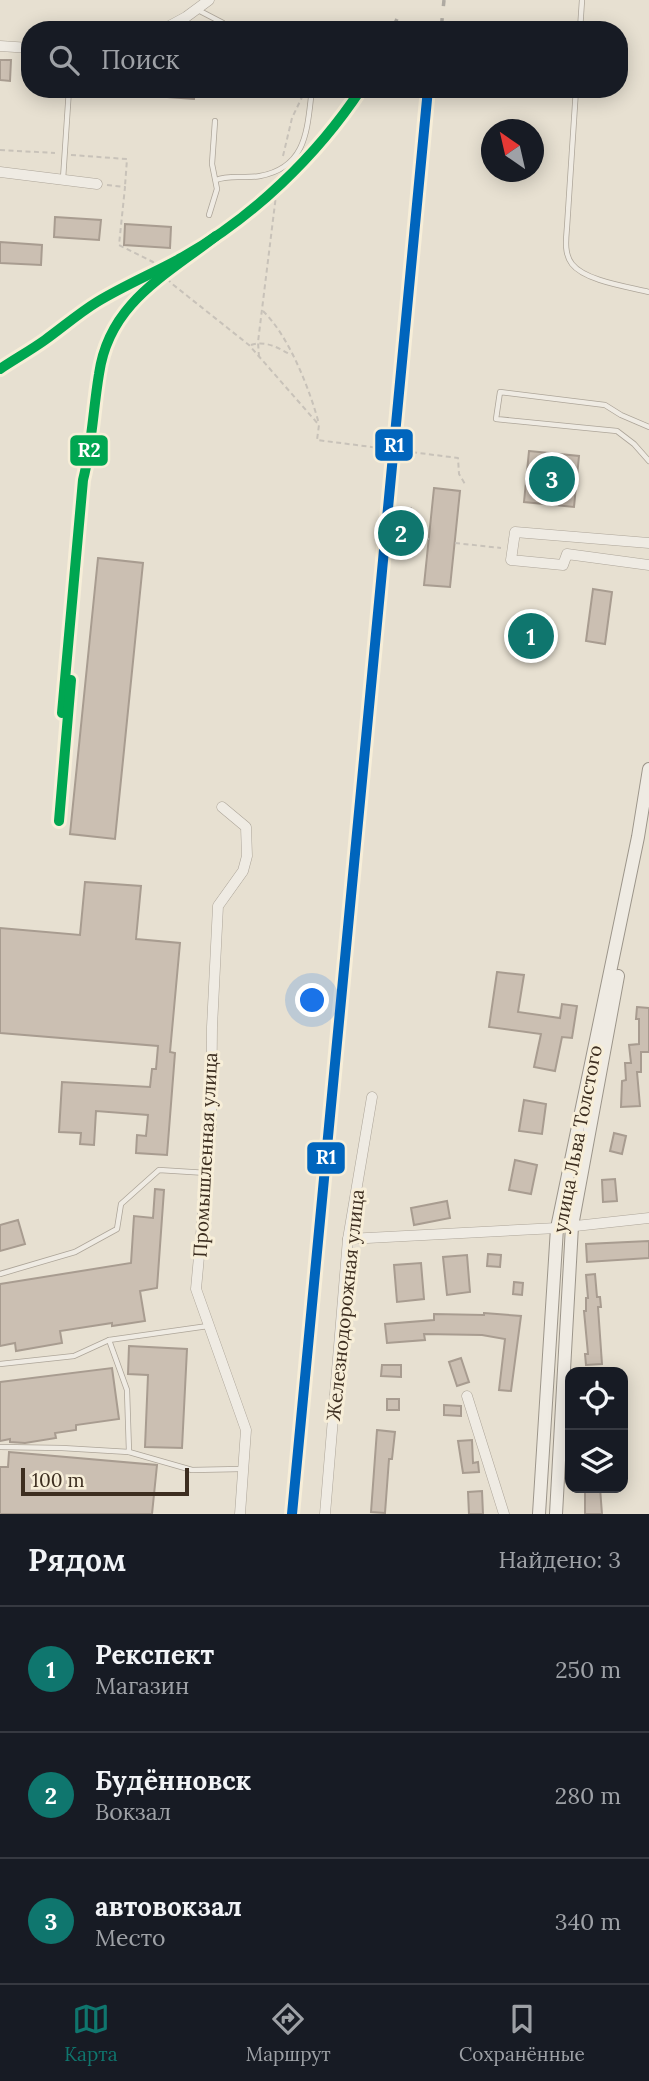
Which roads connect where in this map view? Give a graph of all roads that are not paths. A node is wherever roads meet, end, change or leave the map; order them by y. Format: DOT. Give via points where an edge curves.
graph roads {
  1 [pos="209,0"];
  2 [pos="582,0"];
  3 [pos="197,10"];
  4 [pos="178,21"];
  5 [pos="219,21"];
  6 [pos="581,21"];
  7 [pos="0,46"];
  8 [pos="21,47"];
  9 [pos="68,98"];
  10 [pos="311,98"];
  11 [pos="575,98"];
  12 [pos="215,121"];
  13 [pos="0,172"];
  14 [pos="63,180"];
  15 [pos="216,180"];
  16 [pos="96,184"];
  17 [pos="209,215"];
  18 [pos="649,292"];
  19 [pos="649,427"];
  20 [pos="649,461"];
  21 [pos="649,542"];
  22 [pos="649,565"];
  23 [pos="649,768"];
  24 [pos="222,807"];
  25 [pos="644,836"];
  26 [pos="372,1097"];
  27 [pos="208,1173"];
  28 [pos="649,1218"];
  29 [pos="572,1226"];
  30 [pos="557,1227"];
  31 [pos="348,1239"];
  32 [pos="0,1274"];
  33 [pos="208,1325"];
  34 [pos="109,1340"];
  35 [pos="0,1364"];
  36 [pos="467,1396"];
  37 [pos="0,1447"];
  38 [pos="129,1452"];
  39 [pos="245,1469"];
  40 [pos="240,1514"];
  41 [pos="325,1514"];
  42 [pos="504,1514"];
  43 [pos="539,1514"];
  44 [pos="556,1514"];
  1 -- 3 [label="street"];
  2 -- 6 [label="lane"];
  3 -- 4 [label="street"];
  3 -- 5 [label="lane"];
  7 -- 8 [label="street"];
  9 -- 14 [label="lane"];
  10 -- 15 [label="lane" via="306,138 294,158 260,177"];
  11 -- 18 [label="lane" via="566,249 571,263 581,273"];
  12 -- 15 [label="lane" via="212,164"];
  13 -- 14 [label="street"];
  14 -- 16 [label="street"];
  15 -- 17 [label="lane"];
  19 -- 20 [label="lane" via="605,405 500,392 496,419 617,431"];
  21 -- 22 [label="street" via="515,532 511,560 563,565 568,554"];
  23 -- 25 [label="main road, улица Льва Толстого"];
  24 -- 27 [label="street, Промышленная улица" via="246,827 247,856 243,871 218,906"];
  25 -- 29 [label="main road, улица Льва Толстого"];
  25 -- 30 [label="main road, улица Льва Толстого"];
  26 -- 31 [label="street, Железнодорожная улица"];
  27 -- 32 [label="lane" via="159,1170 121,1204 117,1229 75,1252"];
  27 -- 33 [label="street, Промышленная улица" via="196,1289"];
  28 -- 29 [label="street"];
  29 -- 30 [label="street"];
  29 -- 44 [label="main road, улица Льва Толстого"];
  30 -- 31 [label="street"];
  30 -- 43 [label="main road, улица Льва Толстого"];
  31 -- 41 [label="street, Железнодорожная улица"];
  33 -- 34 [label="lane"];
  33 -- 39 [label="street, Промышленная улица" via="246,1430"];
  34 -- 35 [label="lane" via="74,1356"];
  34 -- 38 [label="lane" via="127,1390"];
  36 -- 42 [label="street"];
  37 -- 38 [label="lane"];
  38 -- 39 [label="lane" via="192,1470"];
  39 -- 40 [label="street, Промышленная улица"];
}
